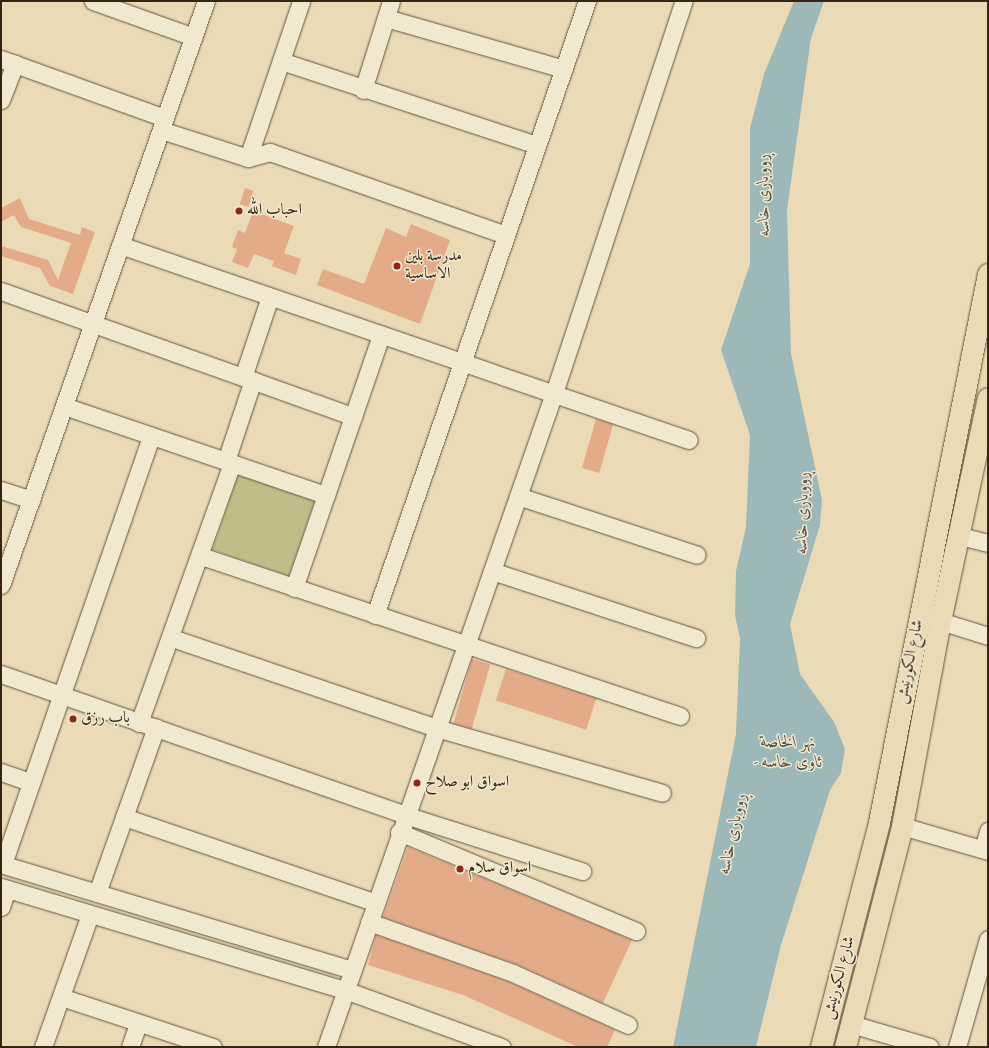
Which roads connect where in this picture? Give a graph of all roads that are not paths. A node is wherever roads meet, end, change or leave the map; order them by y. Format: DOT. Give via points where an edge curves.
graph roads {
  1 [pos="93,1"];
  2 [pos="206,1"];
  3 [pos="301,1"];
  4 [pos="391,1"];
  5 [pos="587,1"];
  6 [pos="684,1"];
  7 [pos="386,18"];
  8 [pos="194,37"];
  9 [pos="281,61"];
  10 [pos="8,62"];
  11 [pos="564,69"];
  12 [pos="363,90"];
  13 [pos="1,100"];
  14 [pos="163,124"];
  15 [pos="537,145"];
  16 [pos="248,158"];
  17 [pos="506,234"];
  18 [pos="120,245"];
  19 [pos="988,274"];
  20 [pos="2,295"];
  21 [pos="270,297"];
  22 [pos="93,323"];
  23 [pos="381,335"];
  24 [pos="462,363"];
  25 [pos="248,379"];
  26 [pos="554,393"];
  27 [pos="64,406"];
  28 [pos="986,408"];
  29 [pos="960,414"];
  30 [pos="353,416"];
  31 [pos="151,436"];
  32 [pos="689,440"];
  33 [pos="229,462"];
  34 [pos="1,490"];
  35 [pos="326,495"];
  36 [pos="518,496"];
  37 [pos="31,500"];
  38 [pos="960,536"];
  39 [pos="988,543"];
  40 [pos="697,555"];
  41 [pos="202,556"];
  42 [pos="492,571"];
  43 [pos="2,581"];
  44 [pos="294,588"];
  45 [pos="375,614"];
  46 [pos="940,621"];
  47 [pos="988,636"];
  48 [pos="172,638"];
  49 [pos="696,638"];
  50 [pos="465,645"];
  51 [pos="1,674"];
  52 [pos="60,695"];
  53 [pos="680,716"];
  54 [pos="139,723"];
  55 [pos="156,727"];
  56 [pos="436,728"];
  57 [pos="1,772"];
  58 [pos="30,782"];
  59 [pos="662,793"];
  60 [pos="405,815"];
  61 [pos="124,817"];
  62 [pos="902,826"];
  63 [pos="988,831"];
  64 [pos="399,832"];
  65 [pos="986,850"];
  66 [pos="2,864"];
  67 [pos="582,871"];
  68 [pos="4,888"];
  69 [pos="97,893"];
  70 [pos="376,903"];
  71 [pos="1,907"];
  72 [pos="90,914"];
  73 [pos="369,922"];
  74 [pos="636,931"];
  75 [pos="988,940"];
  76 [pos="985,959"];
  77 [pos="352,970"];
  78 [pos="345,990"];
  79 [pos="61,997"];
  80 [pos="138,1024"];
  81 [pos="851,1024"];
  82 [pos="628,1025"];
  83 [pos="43,1047"];
  84 [pos="130,1047"];
  85 [pos="213,1047"];
  86 [pos="326,1047"];
  87 [pos="502,1047"];
  88 [pos="820,1047"];
  89 [pos="845,1047"];
  90 [pos="930,1047"];
  91 [pos="957,1047"];
  1 -- 8 [label="street"];
  2 -- 8 [label="street"];
  3 -- 9 [label="street"];
  4 -- 7 [label="street"];
  5 -- 11 [label="street"];
  6 -- 26 [label="street"];
  7 -- 11 [label="street"];
  7 -- 12 [label="street"];
  8 -- 14 [label="street"];
  9 -- 12 [label="street"];
  9 -- 16 [label="street"];
  10 -- 13 [label="street"];
  10 -- 14 [label="street"];
  11 -- 15 [label="street"];
  12 -- 15 [label="street"];
  14 -- 16 [label="street"];
  14 -- 18 [label="street"];
  15 -- 17 [label="street"];
  16 -- 17 [label="street" via="270,152"];
  17 -- 24 [label="street"];
  18 -- 21 [label="street"];
  18 -- 22 [label="street"];
  19 -- 29 [label="main road, شارع الكورنيش"];
  20 -- 22 [label="street"];
  21 -- 23 [label="street"];
  21 -- 25 [label="street"];
  22 -- 25 [label="street"];
  22 -- 27 [label="street"];
  23 -- 24 [label="street"];
  23 -- 30 [label="street"];
  24 -- 26 [label="street"];
  24 -- 45 [label="street"];
  25 -- 30 [label="street"];
  25 -- 33 [label="street"];
  26 -- 32 [label="street"];
  26 -- 36 [label="street"];
  27 -- 31 [label="street"];
  27 -- 37 [label="street"];
  28 -- 29 [label="main road"];
  28 -- 38 [label="main road, شارع الكورنيش"];
  29 -- 88 [label="main road, شارع الكورنيش" via="879,822"];
  30 -- 35 [label="street"];
  31 -- 33 [label="street"];
  31 -- 52 [label="street"];
  33 -- 35 [label="street"];
  33 -- 41 [label="street"];
  34 -- 37 [label="street"];
  35 -- 44 [label="street"];
  36 -- 40 [label="street"];
  36 -- 42 [label="street"];
  37 -- 43 [label="street"];
  38 -- 39 [label="street"];
  38 -- 46 [label="main road, شارع الكورنيش"];
  41 -- 44 [label="street"];
  41 -- 48 [label="street"];
  42 -- 49 [label="street"];
  42 -- 50 [label="street"];
  44 -- 45 [label="street"];
  45 -- 50 [label="street"];
  46 -- 47 [label="street"];
  46 -- 62 [label="main road, شارع الكورنيش"];
  48 -- 54 [label="street"];
  48 -- 56 [label="street"];
  50 -- 53 [label="street"];
  50 -- 56 [label="street"];
  51 -- 52 [label="street"];
  52 -- 54 [label="street"];
  52 -- 58 [label="street"];
  54 -- 55 [label="street"];
  55 -- 60 [label="street"];
  55 -- 61 [label="street"];
  56 -- 59 [label="street"];
  56 -- 60 [label="street"];
  57 -- 58 [label="street"];
  58 -- 66 [label="street"];
  60 -- 64 [label="street"];
  60 -- 67 [label="street"];
  61 -- 69 [label="street"];
  61 -- 70 [label="street"];
  62 -- 65 [label="street"];
  62 -- 81 [label="main road, شارع الكورنيش"];
  63 -- 65 [label="street"];
  64 -- 70 [label="street"];
  64 -- 74 [label="street"];
  66 -- 69 [label="street"];
  68 -- 71 [label="street"];
  68 -- 72 [label="street"];
  69 -- 77 [label="street"];
  70 -- 73 [label="street"];
  72 -- 78 [label="street"];
  72 -- 79 [label="street"];
  73 -- 77 [label="street"];
  73 -- 82 [label="street" via="513,974"];
  75 -- 76 [label="street"];
  76 -- 91 [label="street"];
  77 -- 78 [label="street"];
  78 -- 86 [label="street"];
  78 -- 87 [label="street"];
  79 -- 80 [label="street"];
  79 -- 83 [label="street"];
  80 -- 84 [label="street"];
  80 -- 85 [label="street"];
  81 -- 89 [label="main road, شارع الكورنيش"];
  81 -- 90 [label="street"];
}
